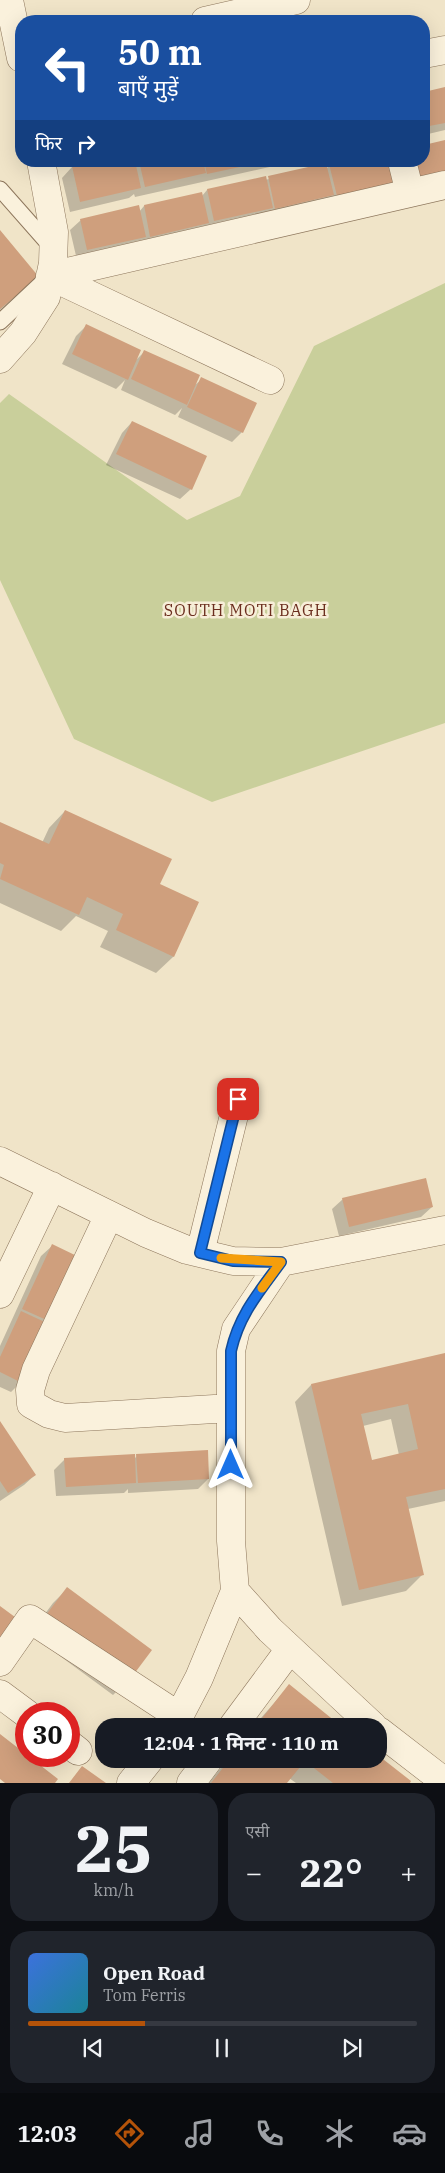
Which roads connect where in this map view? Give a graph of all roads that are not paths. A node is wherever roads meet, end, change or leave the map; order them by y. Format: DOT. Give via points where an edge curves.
graph roads {
  1 [pos="9,0"];
  2 [pos="296,0"];
  3 [pos="231,15"];
  4 [pos="15,29"];
  5 [pos="445,50"];
  6 [pos="430,53"];
  7 [pos="15,65"];
  8 [pos="0,68"];
  9 [pos="42,167"];
  10 [pos="404,167"];
  11 [pos="445,185"];
  12 [pos="0,189"];
  13 [pos="410,193"];
  14 [pos="53,248"];
  15 [pos="50,276"];
  16 [pos="0,322"];
  17 [pos="0,359"];
  18 [pos="270,380"];
  19 [pos="238,1099"];
  20 [pos="0,1161"];
  21 [pos="52,1186"];
  22 [pos="109,1215"];
  23 [pos="445,1230"];
  24 [pos="200,1253"];
  25 [pos="281,1262"];
  26 [pos="0,1294"];
  27 [pos="231,1408"];
  28 [pos="235,1591"];
  29 [pos="290,1649"];
  30 [pos="0,1662"];
  31 [pos="0,1694"];
  32 [pos="15,1705"];
  33 [pos="173,1718"];
  34 [pos="179,1718"];
  35 [pos="239,1718"];
  36 [pos="365,1718"];
  37 [pos="387,1737"];
  38 [pos="143,1768"];
  39 [pos="202,1768"];
  40 [pos="442,1782"];
  41 [pos="131,1783"];
  42 [pos="191,1783"];
  1 -- 4 [label="street"];
  2 -- 3 [label="street"];
  5 -- 6 [label="street"];
  7 -- 8 [label="street"];
  9 -- 14 [label="street" via="54,232"];
  10 -- 13 [label="street"];
  11 -- 13 [label="street"];
  12 -- 14 [label="lane"];
  13 -- 15 [label="street"];
  14 -- 15 [label="street"];
  15 -- 16 [label="lane"];
  15 -- 17 [label="street" via="46,297 23,333"];
  15 -- 18 [label="street"];
  19 -- 24 [label="street"];
  20 -- 21 [label="street"];
  21 -- 22 [label="street"];
  21 -- 26 [label="street"];
  22 -- 24 [label="street" via="154,1237"];
  22 -- 27 [label="street" via="36,1370 30,1390 31,1404 65,1418"];
  23 -- 25 [label="street"];
  24 -- 25 [label="street" via="233,1261"];
  25 -- 27 [label="street" via="236,1329 231,1351"];
  27 -- 28 [label="street" via="231,1541"];
  28 -- 29 [label="street"];
  28 -- 34 [label="street"];
  29 -- 35 [label="street"];
  29 -- 36 [label="street"];
  30 -- 33 [label="street" via="30,1619"];
  31 -- 32 [label="street"];
  37 -- 40 [label="street"];
  38 -- 41 [label="street"];
  39 -- 42 [label="street"];
}
